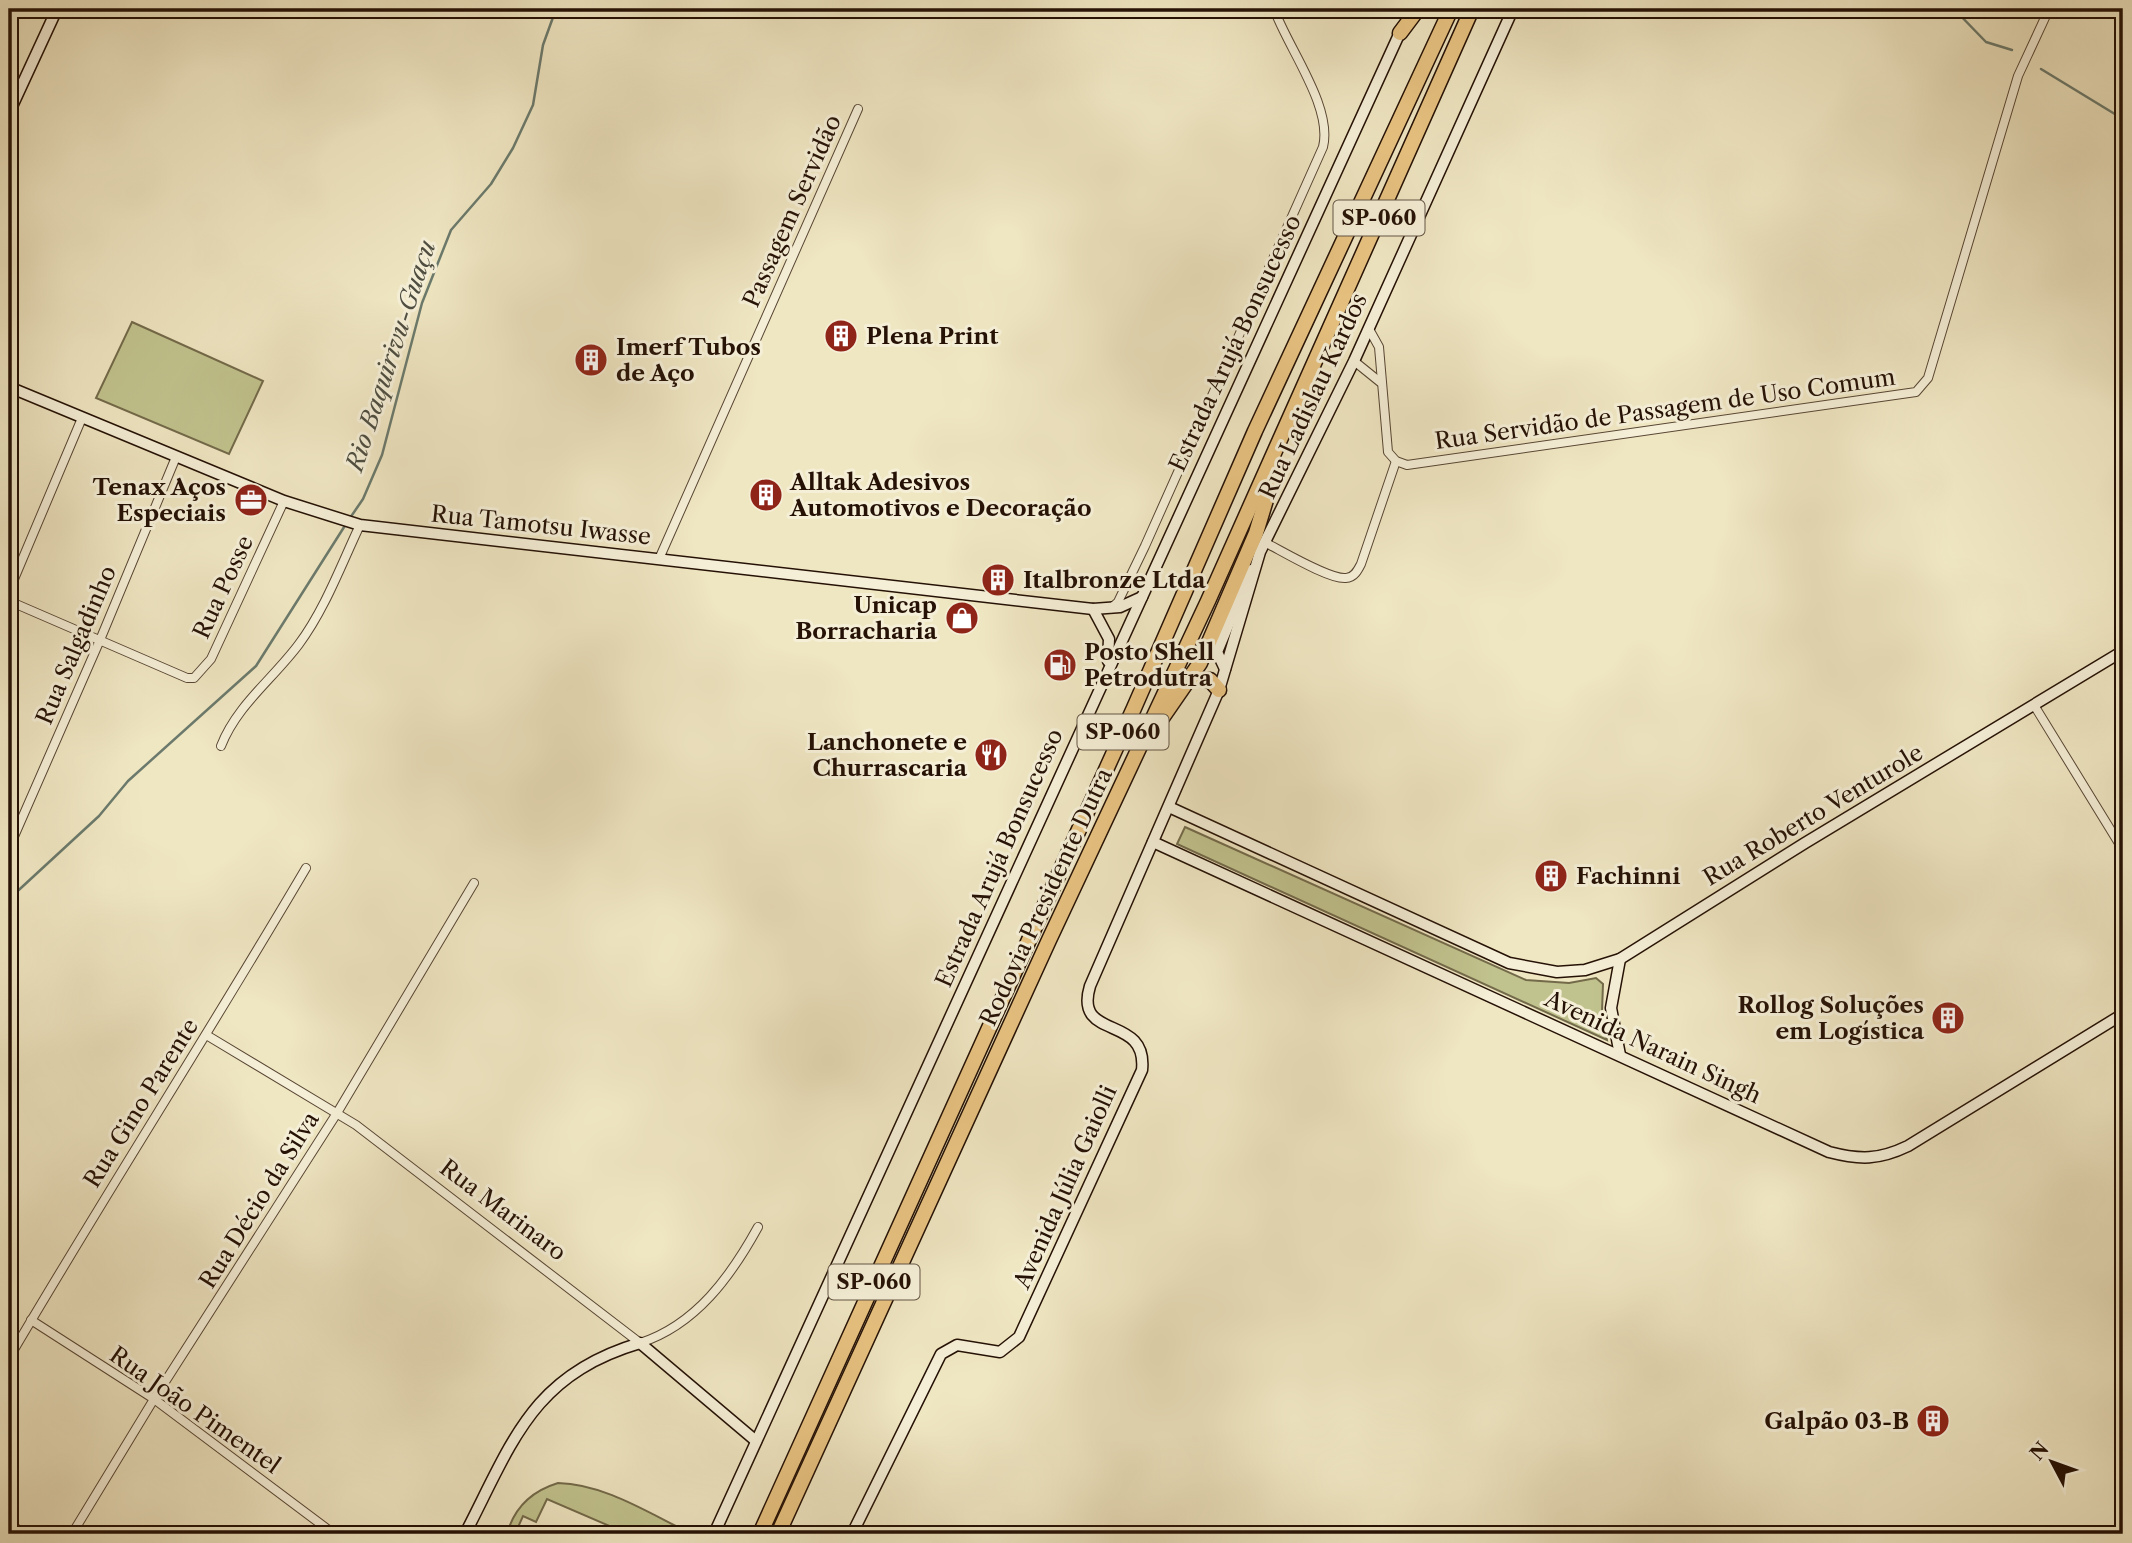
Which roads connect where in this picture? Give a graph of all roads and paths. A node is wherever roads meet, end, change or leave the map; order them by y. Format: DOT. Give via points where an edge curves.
graph roads {
  1 [pos="57,9"];
  2 [pos="1274,9"];
  3 [pos="1410,9"];
  4 [pos="1418,9"];
  5 [pos="1451,9"];
  6 [pos="1472,9"];
  7 [pos="1513,9"];
  8 [pos="2049,9"];
  9 [pos="1399,33"];
  10 [pos="858,109"];
  11 [pos="9,113"];
  12 [pos="1369,329"];
  13 [pos="1354,361"];
  14 [pos="1380,382"];
  15 [pos="9,387"];
  16 [pos="82,418"];
  17 [pos="1286,428"];
  18 [pos="176,457"];
  19 [pos="1396,461"];
  20 [pos="284,501"];
  21 [pos="1264,510"];
  22 [pos="359,525"];
  23 [pos="1263,548"];
  24 [pos="659,559"];
  25 [pos="9,591"];
  26 [pos="1142,597"];
  27 [pos="9,601"];
  28 [pos="1111,608"];
  29 [pos="1093,609"];
  30 [pos="100,640"];
  31 [pos="2123,651"];
  32 [pos="1109,665"];
  33 [pos="1189,680"];
  34 [pos="1219,690"];
  35 [pos="2034,705"];
  36 [pos="221,746"];
  37 [pos="1138,756"];
  38 [pos="1169,807"];
  39 [pos="1153,842"];
  40 [pos="9,848"];
  41 [pos="2123,850"];
  42 [pos="306,868"];
  43 [pos="474,883"];
  44 [pos="1620,960"];
  45 [pos="2123,1014"];
  46 [pos="208,1036"];
  47 [pos="1620,1055"];
  48 [pos="337,1113"];
  49 [pos="758,1227"];
  50 [pos="31,1320"];
  51 [pos="640,1343"];
  52 [pos="9,1358"];
  53 [pos="153,1399"];
  54 [pos="756,1441"];
  55 [pos="9,1522"];
  56 [pos="24,1534"];
  57 [pos="72,1534"];
  58 [pos="334,1534"];
  59 [pos="466,1534"];
  60 [pos="714,1534"];
  61 [pos="760,1534"];
  62 [pos="778,1534"];
  63 [pos="852,1534"];
  1 -- 11 [label="street"];
  2 -- 28 [label="street" via="1321,113 1326,133 1323,147 1145,546"];
  3 -- 9 [label="street, Estrada Arujá Bonsucesso"];
  4 -- 9 [label="highway"];
  5 -- 61 [label="highway, Rodovia Presidente Dutra / SP-060" via="1255,432"];
  6 -- 17 [label="highway, Rodovia Presidente Dutra / SP-060"];
  7 -- 12 [label="street, Rua Ladislau Kardos"];
  8 -- 19 [label="street, Rua Servidão de Passagem de Uso Comum" via="2003,125 1928,378 1916,392 1413,465"];
  9 -- 26 [label="street, Estrada Arujá Bonsucesso"];
  10 -- 24 [label="street, Passagem Servidão"];
  12 -- 13 [label="street, Rua Ladislau Kardos"];
  12 -- 14 [label="street" via="1380,347"];
  13 -- 14 [label="street"];
  13 -- 23 [label="street, Rua Ladislau Kardos"];
  14 -- 19 [label="street" via="1386,446"];
  15 -- 16 [label="street, Rua Tamotsu Iwasse"];
  16 -- 18 [label="street, Rua Tamotsu Iwasse"];
  16 -- 25 [label="street"];
  17 -- 21 [label="highway"];
  17 -- 37 [label="highway, Rodovia Presidente Dutra / SP-060"];
  18 -- 20 [label="street, Rua Tamotsu Iwasse"];
  18 -- 30 [label="street, Rua Salgadinho"];
  19 -- 23 [label="street" via="1353,576 1334,576"];
  20 -- 22 [label="street, Rua Tamotsu Iwasse"];
  20 -- 30 [label="street, Rua Posse" via="200,675 187,678"];
  21 -- 23 [label="highway"];
  21 -- 33 [label="highway"];
  22 -- 24 [label="street, Rua Tamotsu Iwasse"];
  22 -- 36 [label="street" via="311,625 232,721"];
  23 -- 34 [label="street, Rua Ladislau Kardos" via="1217,652 1225,669"];
  24 -- 29 [label="street, Rua Tamotsu Iwasse"];
  26 -- 28 [label="street, Rua Tamotsu Iwasse"];
  26 -- 32 [label="street, Estrada Arujá Bonsucesso"];
  27 -- 30 [label="street"];
  28 -- 29 [label="street, Rua Tamotsu Iwasse"];
  29 -- 32 [label="street" via="1109,639"];
  30 -- 40 [label="street, Rua Salgadinho"];
  31 -- 35 [label="street, Rua Roberto Venturole"];
  32 -- 54 [label="street, Estrada Arujá Bonsucesso"];
  33 -- 34 [label="highway" via="1210,680"];
  33 -- 37 [label="highway"];
  34 -- 38 [label="street"];
  35 -- 41 [label="street"];
  35 -- 44 [label="street, Rua Roberto Venturole"];
  37 -- 62 [label="highway, Rodovia Presidente Dutra / SP-060" via="1049,940"];
  38 -- 39 [label="street, Avenida Júlia Gaiolli"];
  38 -- 44 [label="street, Rua Roberto Venturole" via="1510,963 1558,972"];
  39 -- 47 [label="street, Avenida Narain Singh"];
  39 -- 63 [label="street, Avenida Júlia Gaiolli" via="1088,994 1094,1017 1142,1048 1142,1070 1019,1337 1000,1352 957,1345 941,1354"];
  42 -- 46 [label="street, Rua Gino Parente"];
  43 -- 48 [label="street, Rua Décio da Silva"];
  44 -- 47 [label="street" via="1611,1007"];
  45 -- 47 [label="street, Avenida Narain Singh" via="1908,1146 1870,1159 1829,1152"];
  46 -- 48 [label="street, Rua Marinaro"];
  46 -- 50 [label="street, Rua Gino Parente"];
  48 -- 51 [label="street, Rua Marinaro"];
  48 -- 53 [label="street, Rua Décio da Silva"];
  49 -- 51 [label="street" via="718,1288 677,1325"];
  50 -- 52 [label="street, Rua Gino Parente"];
  50 -- 53 [label="street, Rua João Pimentel"];
  51 -- 54 [label="street, Rua Marinaro"];
  51 -- 59 [label="street" via="587,1362 546,1396 519,1431"];
  53 -- 57 [label="street, Rua Décio da Silva"];
  53 -- 58 [label="street, Rua João Pimentel"];
  54 -- 60 [label="street, Estrada Arujá Bonsucesso"];
  55 -- 56 [label="street"];
}
